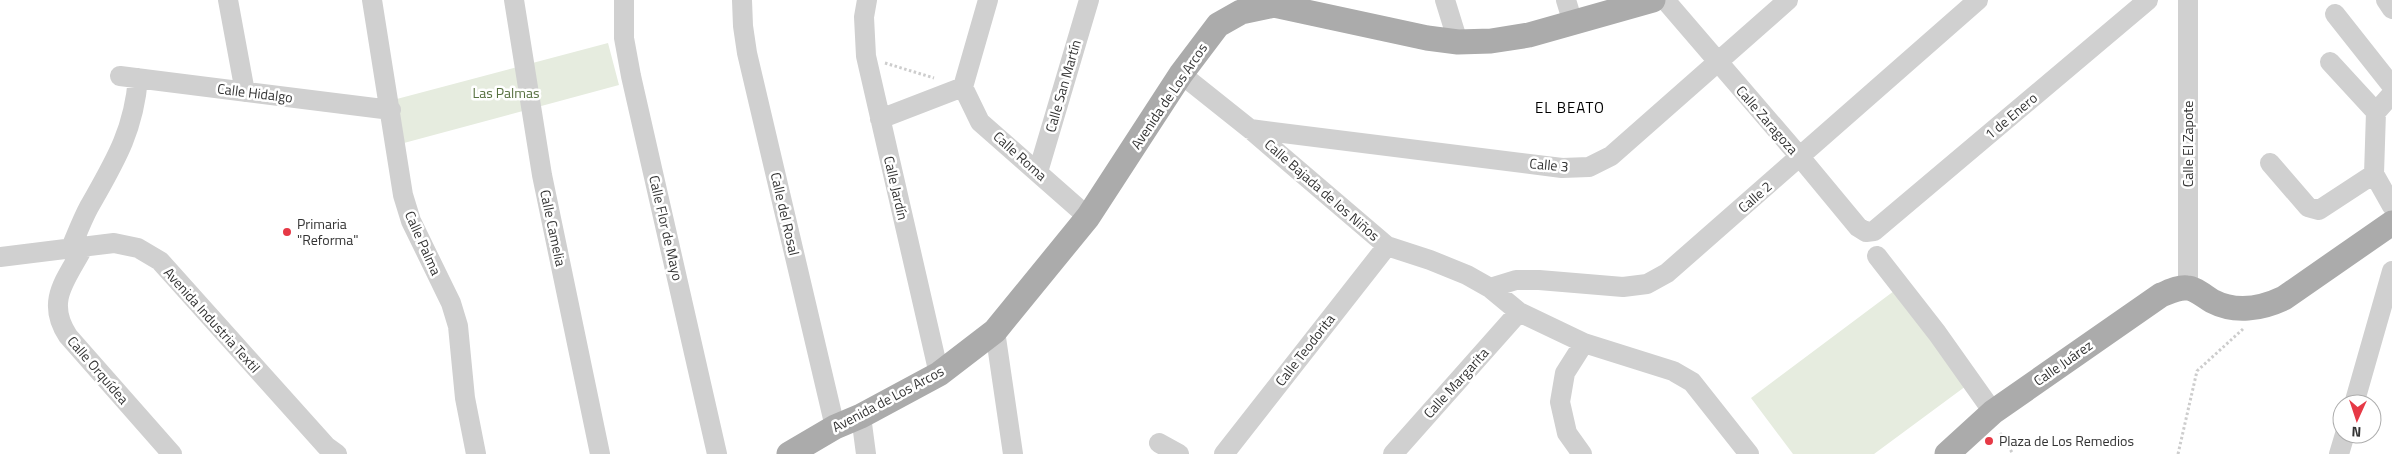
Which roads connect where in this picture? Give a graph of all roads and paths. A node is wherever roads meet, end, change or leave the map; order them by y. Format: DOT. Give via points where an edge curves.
graph roads {
  1 [pos="228,0"];
  2 [pos="372,0"];
  3 [pos="514,0"];
  4 [pos="624,0"];
  5 [pos="742,0"];
  6 [pos="867,0"];
  7 [pos="988,0"];
  8 [pos="1089,0"];
  9 [pos="1446,0"];
  10 [pos="1653,0"];
  11 [pos="1665,0"];
  12 [pos="1788,0"];
  13 [pos="1978,0"];
  14 [pos="2148,0"];
  15 [pos="2188,0"];
  16 [pos="2386,0"];
  17 [pos="1271,3"];
  18 [pos="2392,9"];
  19 [pos="1570,12"];
  20 [pos="2335,14"];
  21 [pos="1458,42"];
  22 [pos="866,56"];
  23 [pos="1717,62"];
  24 [pos="2330,62"];
  25 [pos="1181,74"];
  26 [pos="129,77"];
  27 [pos="2392,86"];
  28 [pos="963,87"];
  29 [pos="244,92"];
  30 [pos="2392,94"];
  31 [pos="391,110"];
  32 [pos="2376,112"];
  33 [pos="880,119"];
  34 [pos="1250,129"];
  35 [pos="1800,157"];
  36 [pos="2270,163"];
  37 [pos="1038,172"];
  38 [pos="2374,174"];
  39 [pos="2392,206"];
  40 [pos="1088,217"];
  41 [pos="2392,223"];
  42 [pos="1874,231"];
  43 [pos="1387,246"];
  44 [pos="77,249"];
  45 [pos="1876,256"];
  46 [pos="0,257"];
  47 [pos="2392,271"];
  48 [pos="1490,288"];
  49 [pos="2188,288"];
  50 [pos="2268,306"];
  51 [pos="1519,312"];
  52 [pos="996,331"];
  53 [pos="1584,342"];
  54 [pos="939,374"];
  55 [pos="2357,394"];
  56 [pos="1993,412"];
  57 [pos="861,416"];
  58 [pos="835,427"];
  59 [pos="1159,443"];
  60 [pos="172,454"];
  61 [pos="337,454"];
  62 [pos="476,454"];
  63 [pos="600,454"];
  64 [pos="717,454"];
  65 [pos="789,454"];
  66 [pos="866,454"];
  67 [pos="1013,454"];
  68 [pos="1179,454"];
  69 [pos="1224,454"];
  70 [pos="1393,454"];
  71 [pos="1582,454"];
  72 [pos="1749,454"];
  73 [pos="1947,454"];
  74 [pos="2178,454"];
  1 -- 29 [label="street"];
  2 -- 31 [label="street, Calle Palma"];
  3 -- 63 [label="street, Calle Camelia" via="542,175"];
  4 -- 64 [label="street, Calle Flor de Mayo" via="624,38 631,76"];
  5 -- 58 [label="street, Calle del Rosal" via="747,53"];
  6 -- 22 [label="street, Calle Jardín" via="864,17"];
  7 -- 28 [label="street"];
  8 -- 37 [label="street, Calle San Martín"];
  9 -- 21 [label="street"];
  10 -- 19 [label="main road, Avenida de Los Arcos"];
  11 -- 23 [label="street, Calle Zaragoza"];
  12 -- 23 [label="street, Calle 3"];
  13 -- 35 [label="street, Calle 2"];
  14 -- 42 [label="street, 1 de Enero"];
  15 -- 49 [label="street, Calle El Zapote"];
  16 -- 18 [label="street"];
  17 -- 21 [label="main road, Avenida de Los Arcos"];
  17 -- 25 [label="main road, Avenida de Los Arcos" via="1241,12 1218,25"];
  19 -- 21 [label="main road, Avenida de Los Arcos" via="1529,35"];
  20 -- 27 [label="street"];
  22 -- 28 [label="path"];
  22 -- 33 [label="street, Calle Jardín"];
  23 -- 34 [label="street, Calle 3" via="1610,156 1589,167 1562,168"];
  23 -- 35 [label="street, Calle Zaragoza"];
  24 -- 32 [label="street"];
  25 -- 34 [label="street, Calle Bajada de los Niños"];
  25 -- 40 [label="main road, Avenida de Los Arcos"];
  26 -- 29 [label="street, Calle Hidalgo"];
  26 -- 44 [label="street, Calle Orquídea" via="136,103 132,119 111,171 88,209"];
  28 -- 33 [label="street"];
  28 -- 37 [label="street, Calle Roma" via="980,122"];
  29 -- 31 [label="street, Calle Hidalgo"];
  30 -- 32 [label="street"];
  31 -- 62 [label="street, Calle Palma" via="403,195 411,221 451,304 458,326 465,398"];
  32 -- 38 [label="street"];
  33 -- 54 [label="street, Calle Jardín"];
  34 -- 43 [label="street, Calle Bajada de los Niños"];
  35 -- 42 [label="street, Calle Zaragoza" via="1858,227 1866,232"];
  35 -- 48 [label="street, Calle 2" via="1667,273 1647,284 1623,287 1516,280"];
  36 -- 38 [label="street" via="2308,207 2319,210"];
  37 -- 40 [label="street, Calle Roma"];
  38 -- 39 [label="street"];
  40 -- 52 [label="main road, Avenida de Los Arcos"];
  41 -- 50 [label="main road"];
  43 -- 48 [label="street, Calle Bajada de los Niños" via="1430,260"];
  43 -- 69 [label="street, Calle Teodorita"];
  44 -- 46 [label="street, Avenida Industria Textil"];
  44 -- 60 [label="street, Calle Orquídea" via="60,291 59,323"];
  44 -- 61 [label="street, Avenida Industria Textil" via="114,243 138,248 160,261 326,446"];
  45 -- 56 [label="street" via="1937,333"];
  47 -- 55 [label="street"];
  48 -- 51 [label="street, Calle Bajada de los Niños"];
  49 -- 50 [label="main road" via="2237,309"];
  49 -- 56 [label="main road, Calle Juárez" via="2174,289 2161,295"];
  50 -- 74 [label="path" via="2197,371"];
  51 -- 53 [label="street, Calle Bajada de los Niños"];
  51 -- 70 [label="street, Calle Margarita"];
  52 -- 54 [label="main road, Avenida de Los Arcos"];
  52 -- 67 [label="street"];
  53 -- 71 [label="street" via="1565,373 1560,402 1566,433"];
  53 -- 72 [label="street, Calle Bajada de los Niños" via="1673,371 1692,382"];
  54 -- 57 [label="main road, Avenida de Los Arcos"];
  56 -- 73 [label="main road, Calle Juárez"];
  57 -- 58 [label="main road, Avenida de Los Arcos"];
  57 -- 66 [label="street"];
  58 -- 65 [label="main road, Avenida de Los Arcos"];
  59 -- 68 [label="street"];
}
